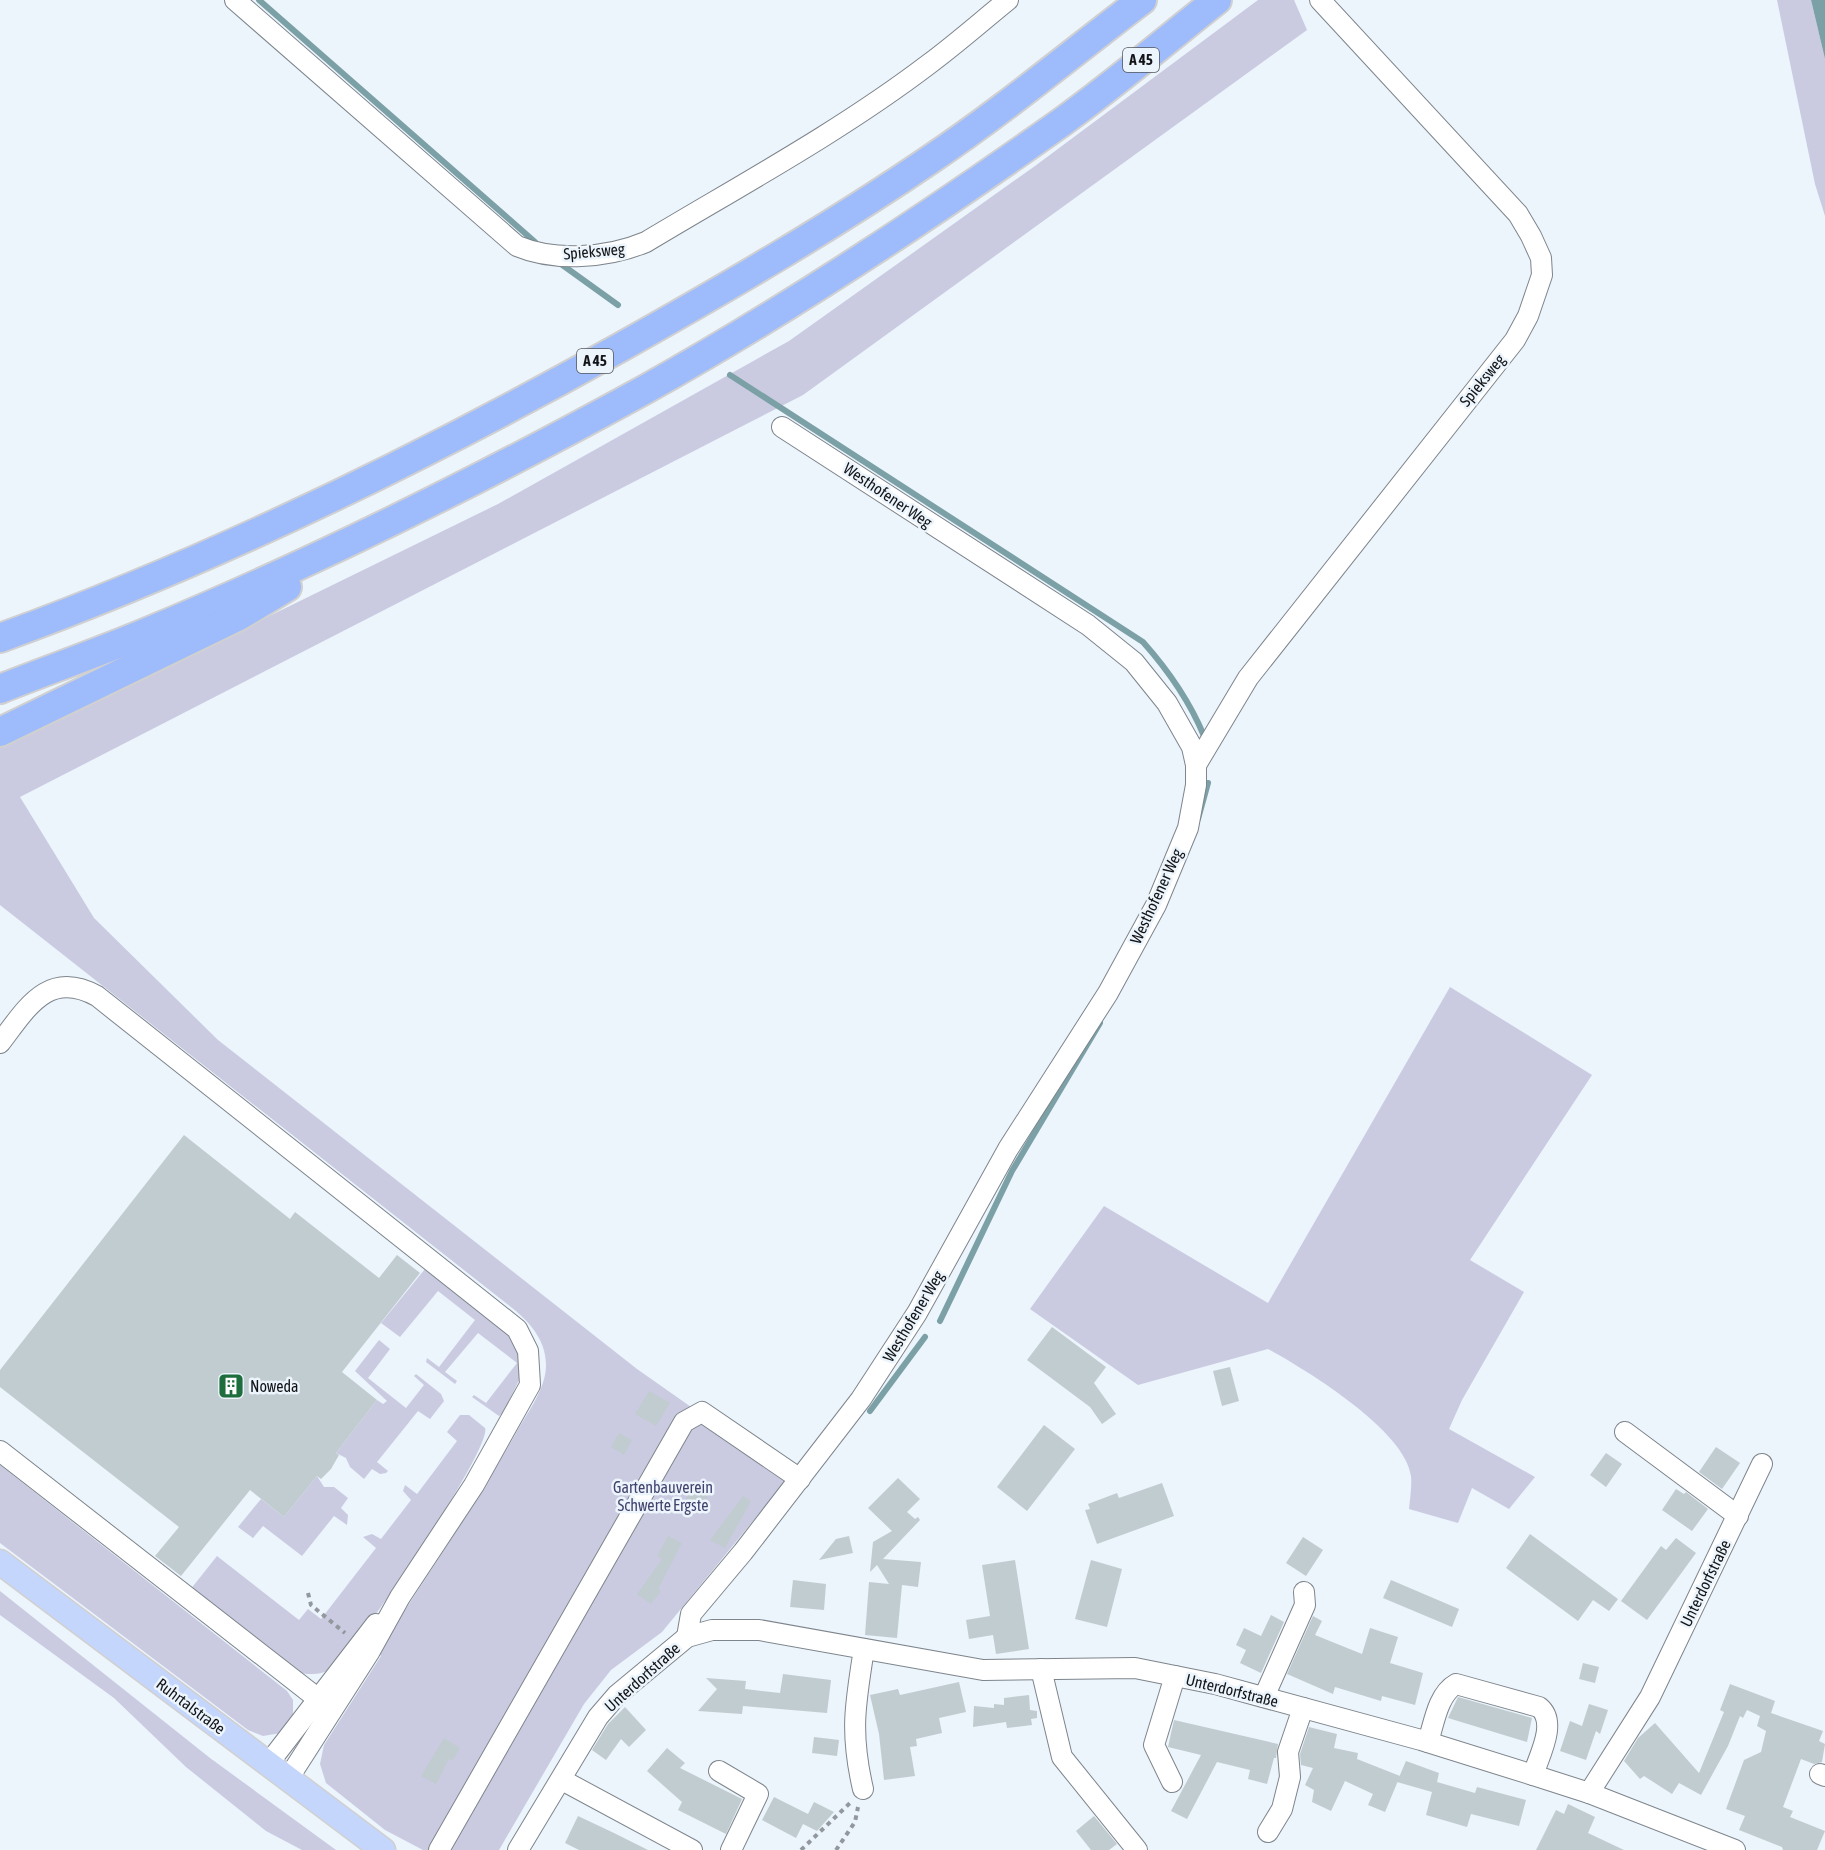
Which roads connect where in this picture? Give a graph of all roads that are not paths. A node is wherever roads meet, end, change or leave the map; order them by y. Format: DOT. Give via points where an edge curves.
graph roads {
  1 [pos="235,0"];
  2 [pos="1008,0"];
  3 [pos="1142,0"];
  4 [pos="1217,0"];
  5 [pos="1320,0"];
  6 [pos="782,427"];
  7 [pos="439,497"];
  8 [pos="0,638"];
  9 [pos="0,689"];
  10 [pos="0,732"];
  11 [pos="1196,765"];
  12 [pos="0,1043"];
  13 [pos="1625,1432"];
  14 [pos="0,1450"];
  15 [pos="1762,1464"];
  16 [pos="800,1479"];
  17 [pos="1737,1516"];
  18 [pos="0,1562"];
  19 [pos="1304,1592"];
  20 [pos="400,1597"];
  21 [pos="687,1637"];
  22 [pos="864,1649"];
  23 [pos="1041,1669"];
  24 [pos="1174,1676"];
  25 [pos="1264,1697"];
  26 [pos="317,1698"];
  27 [pos="1303,1708"];
  28 [pos="1428,1742"];
  29 [pos="268,1764"];
  30 [pos="719,1771"];
  31 [pos="1533,1775"];
  32 [pos="288,1779"];
  33 [pos="562,1780"];
  34 [pos="1172,1782"];
  35 [pos="863,1789"];
  36 [pos="1589,1793"];
  37 [pos="1268,1832"];
  38 [pos="383,1850"];
  39 [pos="439,1850"];
  40 [pos="518,1850"];
  41 [pos="692,1850"];
  42 [pos="730,1850"];
  43 [pos="1137,1850"];
  44 [pos="1736,1850"];
  1 -- 2 [label="street, Spieksweg" via="517,246 536,254 590,255 626,250 646,242 771,168 903,82"];
  3 -- 8 [label="highway, A 45" via="924,164 707,298 501,414 306,511 76,610"];
  4 -- 7 [label="highway, A 45" via="1065,120 811,290 647,388"];
  5 -- 11 [label="street, Spieksweg" via="1518,214 1541,258 1542,275 1515,340 1248,678"];
  6 -- 11 [label="street, Westhofener Weg" via="1088,625 1134,662 1167,703 1192,747"];
  7 -- 9 [label="highway, A 45" via="144,634"];
  7 -- 10 [label="highway" via="237,617"];
  11 -- 16 [label="street, Westhofener Weg" via="1188,828 1156,905 1108,993 1008,1149 917,1312 861,1399"];
  12 -- 20 [label="street" via="32,1002 48,990 67,986 85,989 517,1329 528,1351 530,1385 474,1485"];
  13 -- 17 [label="street"];
  14 -- 26 [label="street"];
  15 -- 17 [label="street, Unterdorfstraße"];
  16 -- 21 [label="street, Westhofener Weg" via="691,1614"];
  16 -- 39 [label="street" via="702,1412 684,1422"];
  17 -- 36 [label="street, Unterdorfstraße" via="1650,1697"];
  18 -- 29 [label="main road, Ruhrtalstraße"];
  19 -- 25 [label="street" via="1305,1605"];
  20 -- 26 [label="street"];
  20 -- 32 [label="street" via="370,1652"];
  21 -- 22 [label="street, Unterdorfstraße" via="712,1630 759,1630"];
  21 -- 33 [label="street, Unterdorfstraße" via="617,1695 598,1716"];
  22 -- 23 [label="street, Unterdorfstraße" via="983,1670"];
  22 -- 35 [label="street" via="854,1713 854,1750"];
  23 -- 24 [label="street, Unterdorfstraße" via="1135,1668"];
  23 -- 43 [label="street" via="1062,1757"];
  24 -- 25 [label="street, Unterdorfstraße"];
  24 -- 34 [label="street" via="1154,1745"];
  25 -- 27 [label="street, Unterdorfstraße"];
  26 -- 29 [label="street"];
  27 -- 28 [label="street, Unterdorfstraße"];
  27 -- 37 [label="street" via="1288,1752 1290,1777 1282,1809"];
  28 -- 31 [label="street, Unterdorfstraße"];
  28 -- 31 [label="street" via="1444,1696 1456,1684 1539,1707 1549,1724"];
  29 -- 32 [label="main road, Ruhrtalstraße"];
  30 -- 42 [label="street" via="758,1794"];
  31 -- 36 [label="street, Unterdorfstraße"];
  32 -- 38 [label="main road, Ruhrtalstraße"];
  33 -- 40 [label="street, Unterdorfstraße"];
  33 -- 41 [label="street"];
  36 -- 44 [label="street, Unterdorfstraße"];
}
